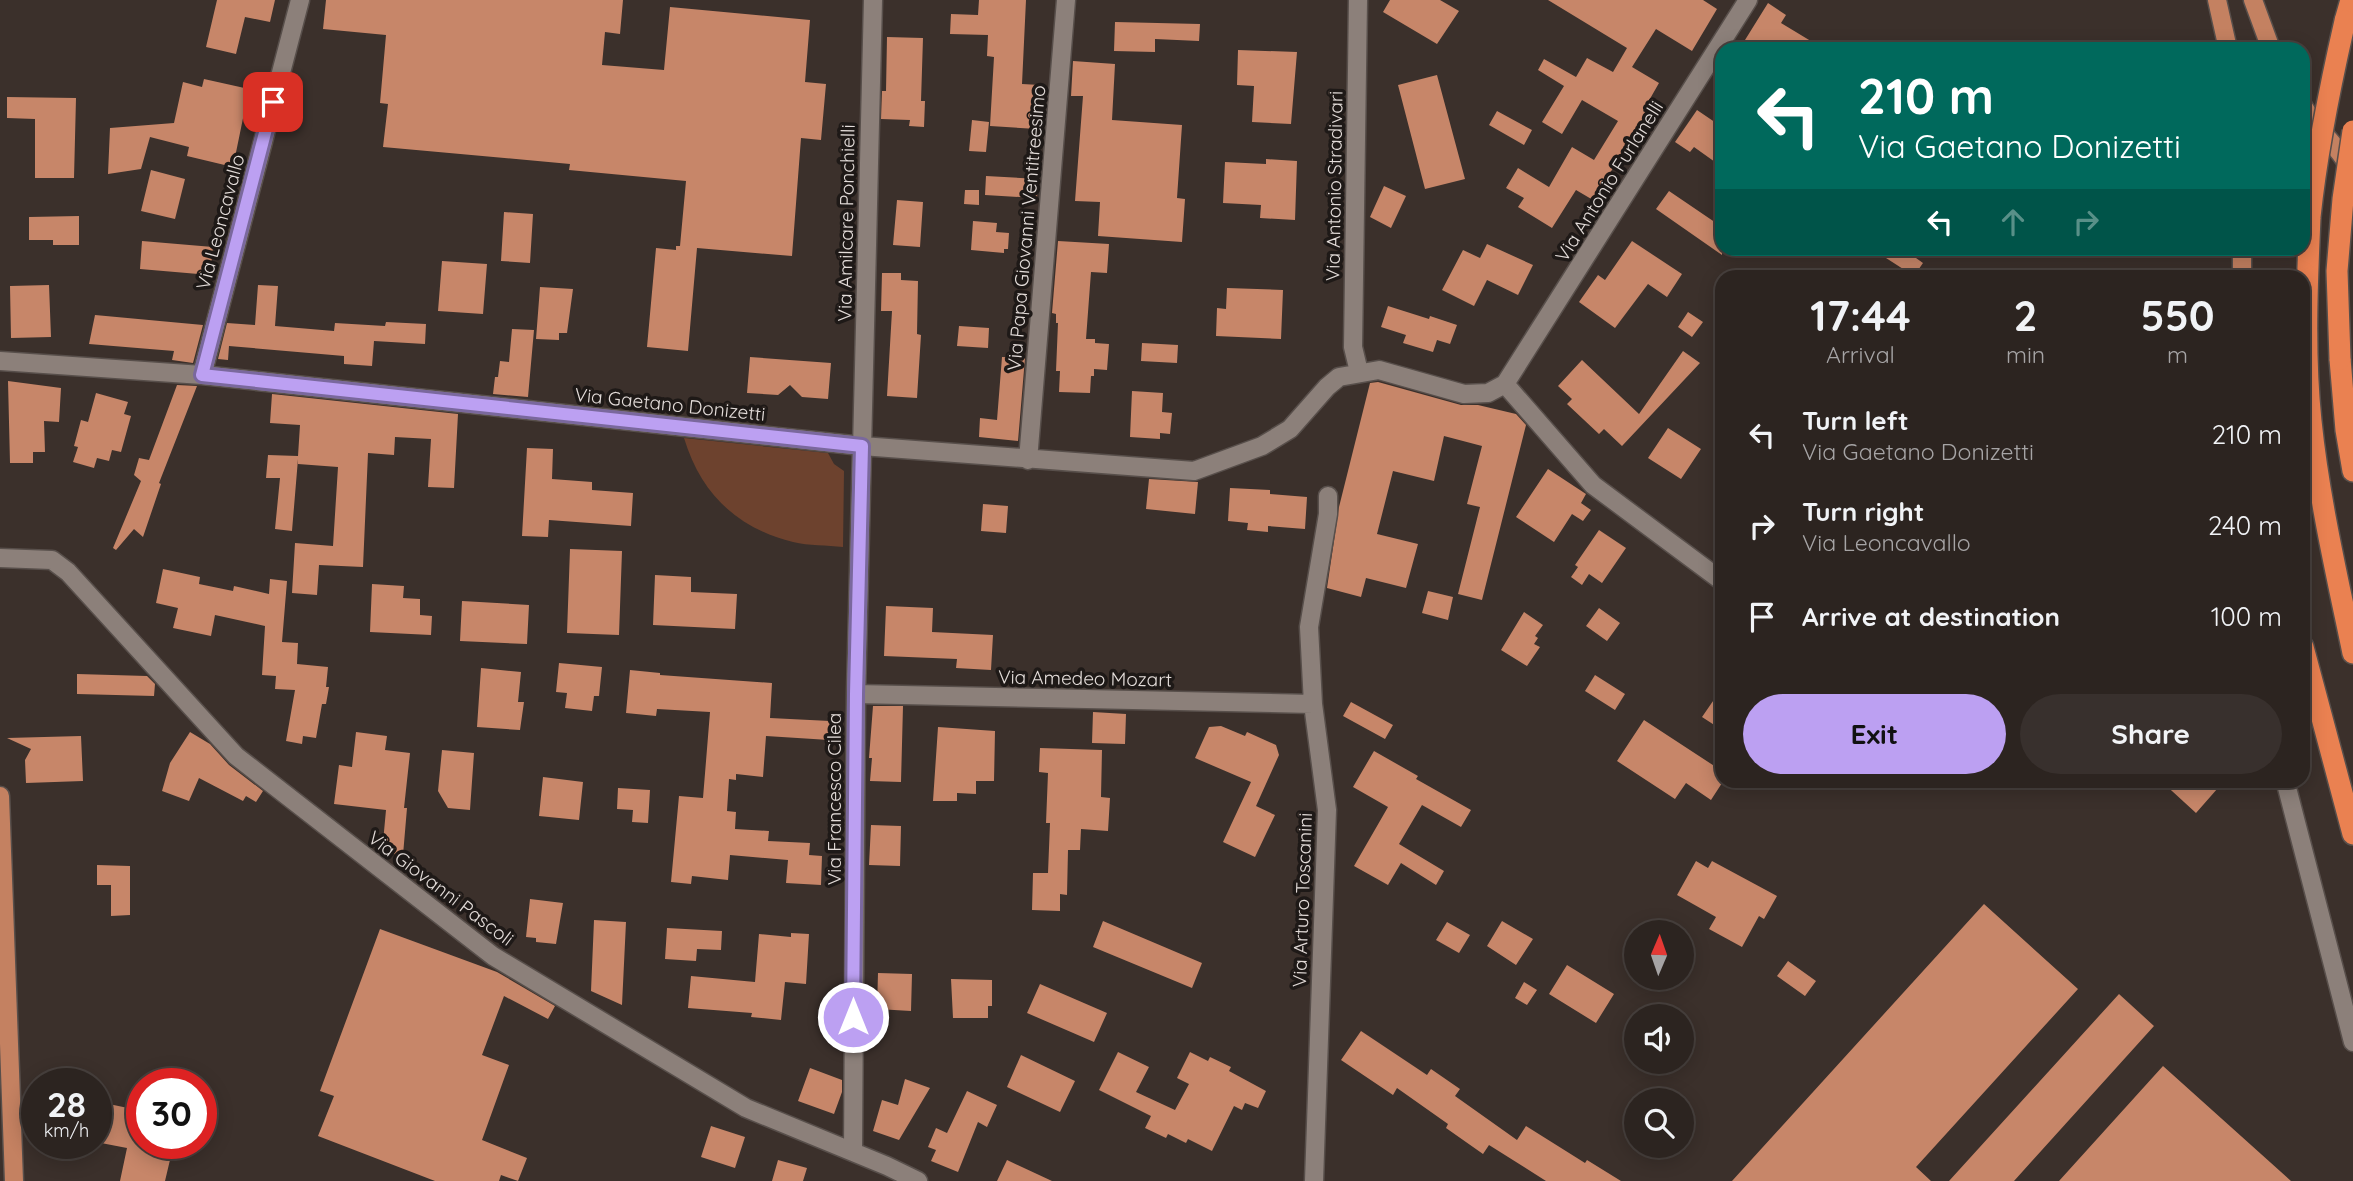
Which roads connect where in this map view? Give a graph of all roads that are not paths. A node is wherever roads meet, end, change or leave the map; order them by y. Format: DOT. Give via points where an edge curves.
graph roads {
  1 [pos="300,0"];
  2 [pos="873,0"];
  3 [pos="1066,0"];
  4 [pos="1358,0"];
  5 [pos="1748,0"];
  6 [pos="2217,0"];
  7 [pos="2253,0"];
  8 [pos="2351,0"];
  9 [pos="1722,42"];
  10 [pos="2226,42"];
  11 [pos="2268,42"];
  12 [pos="1715,52"];
  13 [pos="2310,118"];
  14 [pos="2353,131"];
  15 [pos="2353,177"];
  16 [pos="2310,217"];
  17 [pos="0,361"];
  18 [pos="1359,372"];
  19 [pos="202,375"];
  20 [pos="1506,384"];
  21 [pos="2310,418"];
  22 [pos="862,446"];
  23 [pos="1028,460"];
  24 [pos="2353,471"];
  25 [pos="1328,496"];
  26 [pos="0,558"];
  27 [pos="1715,576"];
  28 [pos="2353,653"];
  29 [pos="2310,673"];
  30 [pos="856,694"];
  31 [pos="1313,704"];
  32 [pos="2287,788"];
  33 [pos="0,796"];
  34 [pos="2353,834"];
  35 [pos="2353,1042"];
  36 [pos="853,1152"];
  37 [pos="886,1174"];
  38 [pos="14,1181"];
  39 [pos="918,1181"];
  40 [pos="1314,1181"];
  1 -- 19 [label="street, Via Leoncavallo"];
  2 -- 22 [label="street, Via Amilcare Ponchielli"];
  3 -- 23 [label="street, Via Papa Giovanni Ventitreesimo"];
  4 -- 18 [label="street, Via Antonio Stradivari" via="1353,346"];
  5 -- 9 [label="street, Via Antonio Furlanelli"];
  6 -- 10 [label="main road"];
  7 -- 11 [label="main road"];
  8 -- 16 [label="highway, bridge" via="2326,103"];
  12 -- 20 [label="street, Via Antonio Furlanelli"];
  13 -- 15 [label="main road" via="2347,162"];
  14 -- 24 [label="highway, bridge" via="2337,271 2340,359"];
  17 -- 19 [label="street, Via Gaetano Donizetti"];
  18 -- 20 [label="street" via="1379,370 1464,394 1488,393"];
  18 -- 23 [label="street, Via Gaetano Donizetti" via="1339,377 1290,429 1262,446 1194,471"];
  19 -- 22 [label="street, Via Gaetano Donizetti"];
  20 -- 27 [label="street" via="1593,485"];
  21 -- 28 [label="highway, bridge"];
  22 -- 23 [label="street, Via Gaetano Donizetti"];
  22 -- 30 [label="street, Via Francesco Cilea"];
  25 -- 31 [label="street, Via Arturo Toscanini" via="1309,626"];
  26 -- 36 [label="street, Via Giovanni Pascoli" via="52,560 68,572 236,756 493,957 746,1108"];
  29 -- 34 [label="highway"];
  30 -- 31 [label="street, Via Amedeo Mozart"];
  30 -- 36 [label="street, Via Francesco Cilea"];
  31 -- 40 [label="street, Via Arturo Toscanini" via="1326,810"];
  32 -- 35 [label="street"];
  33 -- 38 [label="main road"];
  36 -- 37 [label="street, Via Giovanni Pascoli"];
  37 -- 39 [label="street, Via Giovanni Pascoli"];
}
